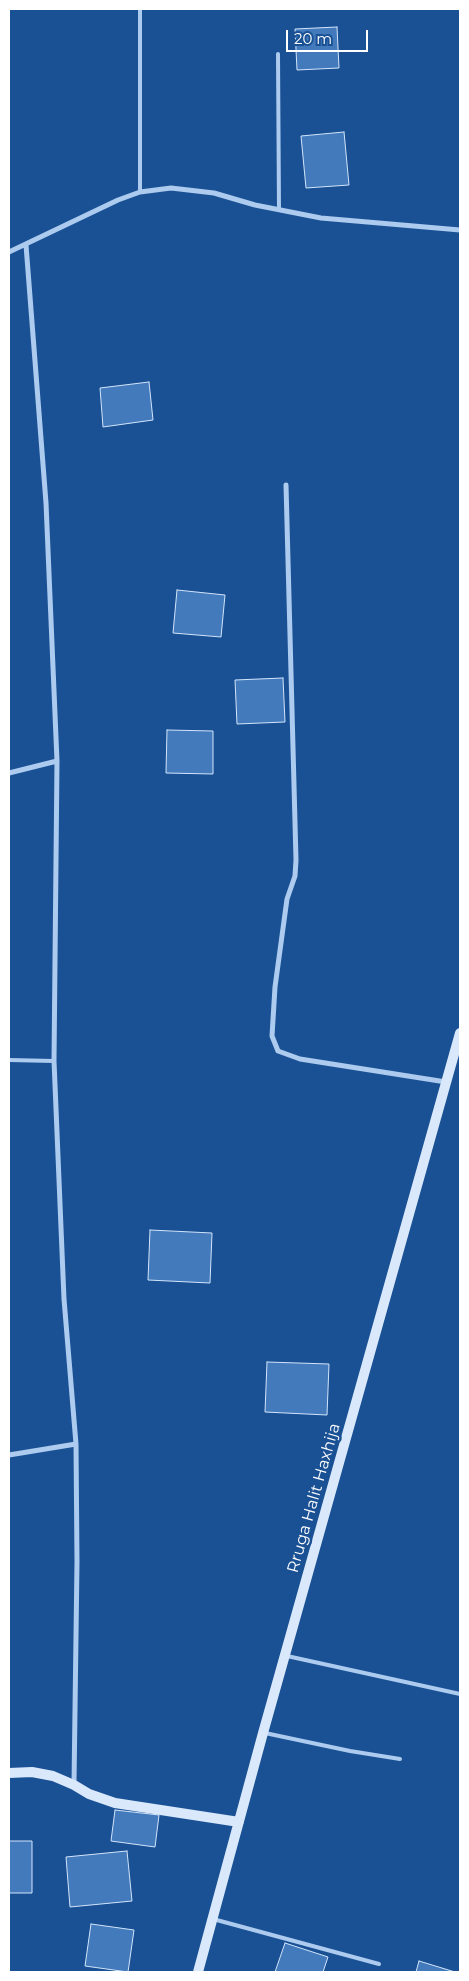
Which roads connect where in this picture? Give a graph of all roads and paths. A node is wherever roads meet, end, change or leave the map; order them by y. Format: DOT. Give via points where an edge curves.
graph roads {
  1 [pos="140,9"];
  2 [pos="278,54"];
  3 [pos="140,192"];
  4 [pos="279,210"];
  5 [pos="460,230"];
  6 [pos="26,245"];
  7 [pos="9,252"];
  8 [pos="286,484"];
  9 [pos="57,761"];
  10 [pos="9,772"];
  11 [pos="460,1033"];
  12 [pos="459,1044"];
  13 [pos="9,1060"];
  14 [pos="54,1061"];
  15 [pos="446,1082"];
  16 [pos="76,1444"];
  17 [pos="9,1455"];
  18 [pos="285,1655"];
  19 [pos="460,1694"];
  20 [pos="263,1733"];
  21 [pos="400,1758"];
  22 [pos="9,1773"];
  23 [pos="74,1785"];
  24 [pos="239,1822"];
  25 [pos="213,1918"];
  26 [pos="379,1964"];
  27 [pos="198,1972"];
  1 -- 3 [label="lane"];
  2 -- 4 [label="lane"];
  3 -- 4 [label="street" via="171,188 214,193"];
  3 -- 6 [label="street" via="75,219"];
  4 -- 5 [label="street" via="321,218"];
  6 -- 7 [label="street"];
  6 -- 9 [label="street" via="46,503"];
  8 -- 15 [label="street" via="296,860 274,987 272,1036 278,1051 300,1059"];
  9 -- 10 [label="street"];
  9 -- 14 [label="street"];
  11 -- 12 [label="street, Rruga Halit Haxhija"];
  12 -- 15 [label="street, Rruga Halit Haxhija"];
  13 -- 14 [label="lane"];
  14 -- 16 [label="street" via="64,1299"];
  15 -- 18 [label="street, Rruga Halit Haxhija"];
  16 -- 17 [label="street"];
  16 -- 23 [label="street"];
  18 -- 19 [label="lane"];
  18 -- 20 [label="street, Rruga Halit Haxhija"];
  20 -- 21 [label="lane"];
  20 -- 24 [label="street, Rruga Halit Haxhija"];
  22 -- 23 [label="street" via="32,1772"];
  23 -- 24 [label="street" via="88,1794 115,1803"];
  24 -- 25 [label="street, Rruga Halit Haxhija"];
  25 -- 26 [label="lane"];
  25 -- 27 [label="street, Rruga Halit Haxhija"];
}
